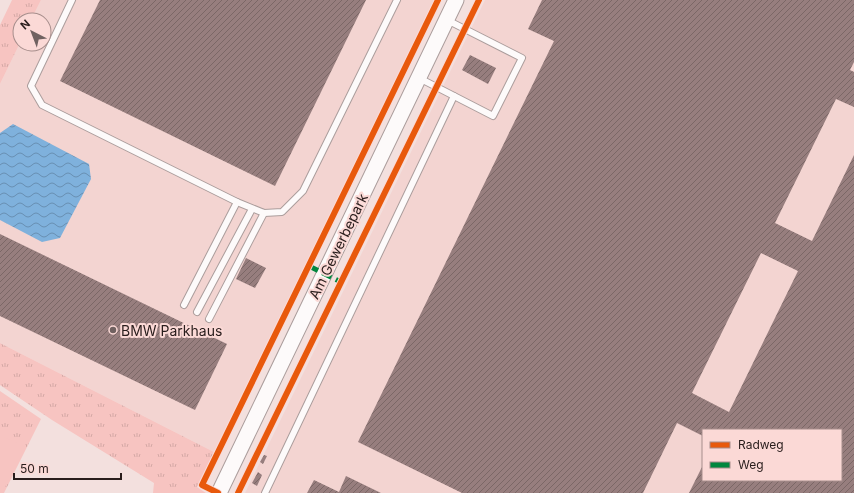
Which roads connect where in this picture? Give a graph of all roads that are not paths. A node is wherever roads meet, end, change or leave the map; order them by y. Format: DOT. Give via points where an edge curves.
graph roads {
  1 [pos="72,0"];
  2 [pos="397,0"];
  3 [pos="456,0"];
  4 [pos="446,20"];
  5 [pos="419,78"];
  6 [pos="454,96"];
  7 [pos="237,202"];
  8 [pos="252,209"];
  9 [pos="264,213"];
  10 [pos="184,305"];
  11 [pos="197,312"];
  12 [pos="209,319"];
  13 [pos="219,493"];
  14 [pos="265,493"];
  1 -- 7 [label="lane" via="31,86 42,105"];
  2 -- 9 [label="lane" via="303,191 282,212"];
  3 -- 4 [label="street, Am Gewerbepark"];
  4 -- 5 [label="street, Am Gewerbepark"];
  4 -- 6 [label="lane" via="522,58 493,116"];
  5 -- 6 [label="lane"];
  5 -- 13 [label="street, Am Gewerbepark"];
  6 -- 14 [label="lane"];
  7 -- 8 [label="lane"];
  7 -- 10 [label="lane"];
  8 -- 9 [label="lane"];
  8 -- 11 [label="lane"];
  9 -- 12 [label="lane"];
}
